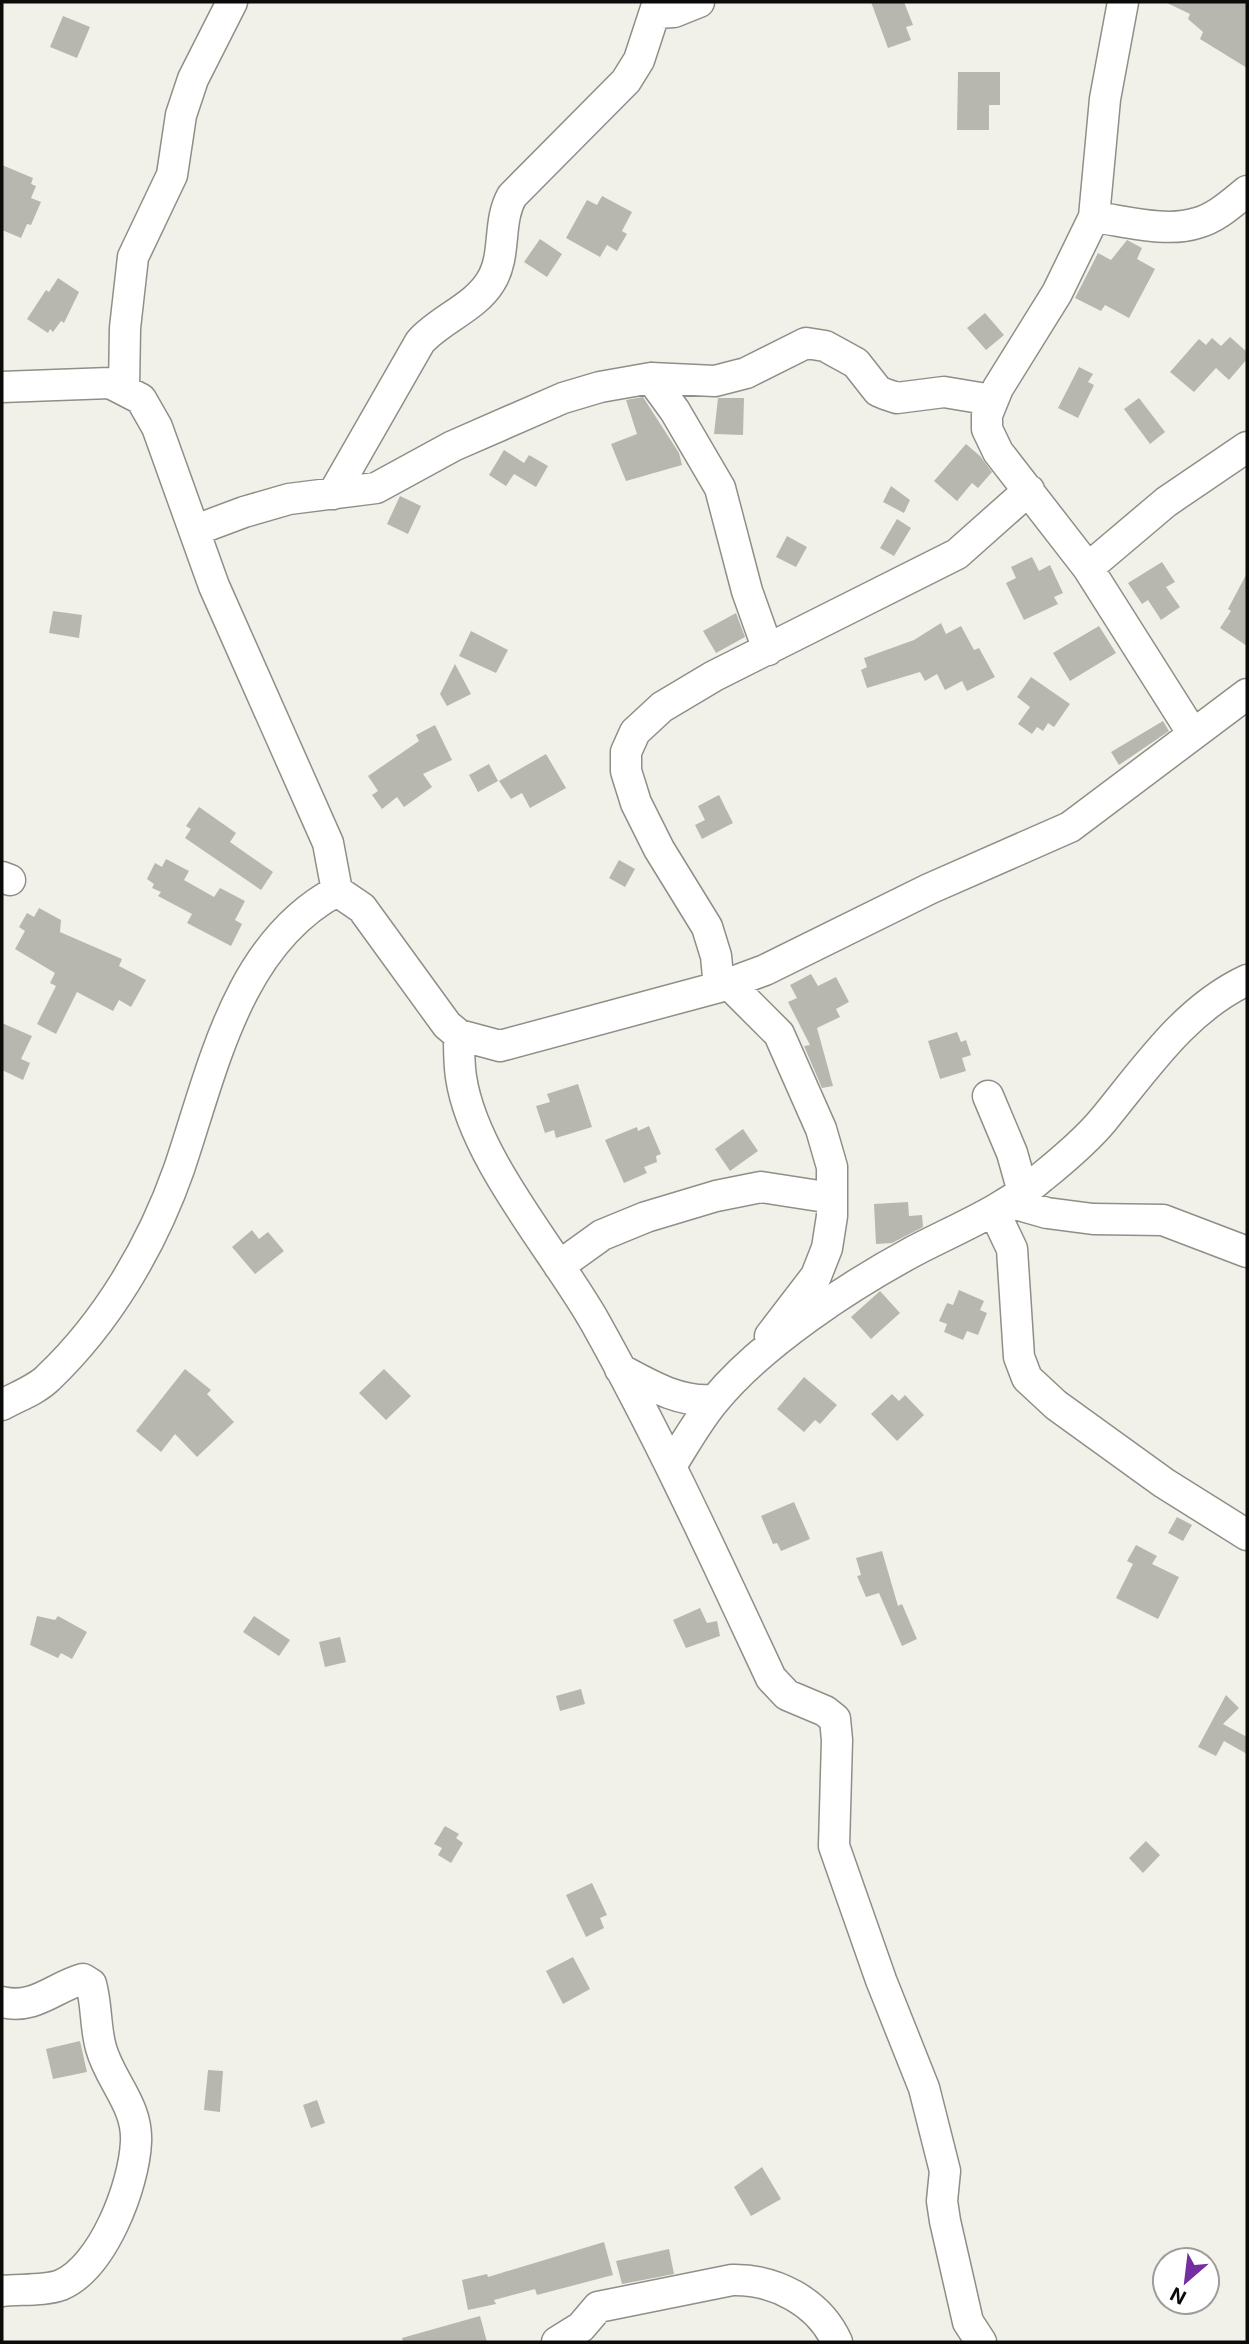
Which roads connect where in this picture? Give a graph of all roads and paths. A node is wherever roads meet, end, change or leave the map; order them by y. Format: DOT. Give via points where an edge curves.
graph roads {
  1 [pos="232,2"];
  2 [pos="699,2"];
  3 [pos="1123,2"];
  4 [pos="657,7"];
  5 [pos="1247,191"];
  6 [pos="1094,217"];
  7 [pos="651,378"];
  8 [pos="2,387"];
  9 [pos="124,388"];
  10 [pos="992,400"];
  11 [pos="1247,447"];
  12 [pos="1029,490"];
  13 [pos="333,494"];
  14 [pos="196,530"];
  15 [pos="1088,568"];
  16 [pos="768,650"];
  17 [pos="1247,694"];
  18 [pos="1193,734"];
  19 [pos="337,891"];
  20 [pos="1247,980"];
  21 [pos="724,985"];
  22 [pos="458,1035"];
  23 [pos="988,1096"];
  24 [pos="832,1198"];
  25 [pos="1009,1202"];
  26 [pos="1247,1252"];
  27 [pos="559,1266"];
  28 [pos="749,1364"];
  29 [pos="620,1369"];
  30 [pos="714,1400"];
  31 [pos="2,1405"];
  32 [pos="671,1466"];
  33 [pos="1247,1535"];
  34 [pos="2,2002"];
  35 [pos="2,2291"];
  36 [pos="556,2342"];
  37 [pos="837,2342"];
  38 [pos="981,2342"];
  1 -- 9 [label="street" via="192,79 172,175 133,257"];
  2 -- 4 [label="street" via="674,12"];
  3 -- 6 [label="street" via="1105,99"];
  4 -- 13 [label="street" via="639,60 626,81 512,196 503,217 499,258 490,283 420,342"];
  5 -- 6 [label="street" via="1196,224"];
  6 -- 10 [label="street" via="1077,259"];
  7 -- 10 [label="street" via="715,381 746,373 813,343 840,352 856,363 878,391 897,398 944,392"];
  7 -- 13 [label="street" via="563,398 453,446 376,488"];
  7 -- 16 [label="street" via="720,488"];
  8 -- 9 [label="street" via="110,383"];
  9 -- 14 [label="street" via="141,399 150,413"];
  10 -- 12 [label="street" via="988,429 998,452"];
  11 -- 15 [label="street" via="1166,502"];
  12 -- 15 [label="street"];
  12 -- 16 [label="street" via="957,554"];
  13 -- 14 [label="street" via="289,499"];
  14 -- 19 [label="street" via="214,586 328,843"];
  15 -- 18 [label="street"];
  16 -- 21 [label="street" via="662,707 635,732 626,752 626,771 636,803 707,928"];
  17 -- 18 [label="street"];
  18 -- 21 [label="street" via="1070,827"];
  19 -- 22 [label="street" via="362,908"];
  19 -- 31 [label="street" via="288,925 257,966 227,1027 173,1183 117,1297 46,1380"];
  20 -- 25 [label="street" via="1230,989 1154,1054 1102,1121"];
  21 -- 22 [label="street" via="500,1046"];
  21 -- 24 [label="street" via="779,1034 821,1129 832,1167"];
  22 -- 27 [label="street" via="461,1079 474,1120 520,1207"];
  23 -- 25 [label="street" via="1012,1153"];
  24 -- 27 [label="street" via="761,1187 716,1196 602,1235"];
  24 -- 28 [label="street" via="827,1248 816,1276"];
  25 -- 26 [label="street" via="1093,1219 1163,1220"];
  25 -- 28 [label="street" via="841,1295"];
  25 -- 33 [label="street" via="1018,1357 1027,1378 1056,1405 1154,1475"];
  27 -- 29 [label="street"];
  28 -- 30 [label="street"];
  29 -- 30 [label="street" via="677,1397"];
  29 -- 32 [label="street"];
  30 -- 32 [label="street"];
  32 -- 38 [label="street" via="771,1678 787,1695 835,1719 834,1846 924,2088 943,2156 942,2202 968,2322"];
  34 -- 35 [label="street" via="32,2003 69,1983 83,1979 91,1984 101,2048 129,2102 136,2142 112,2231 80,2272 59,2286"];
  36 -- 37 [label="street" via="581,2327 598,2307 732,2280 755,2280 786,2291 813,2309"];
}
